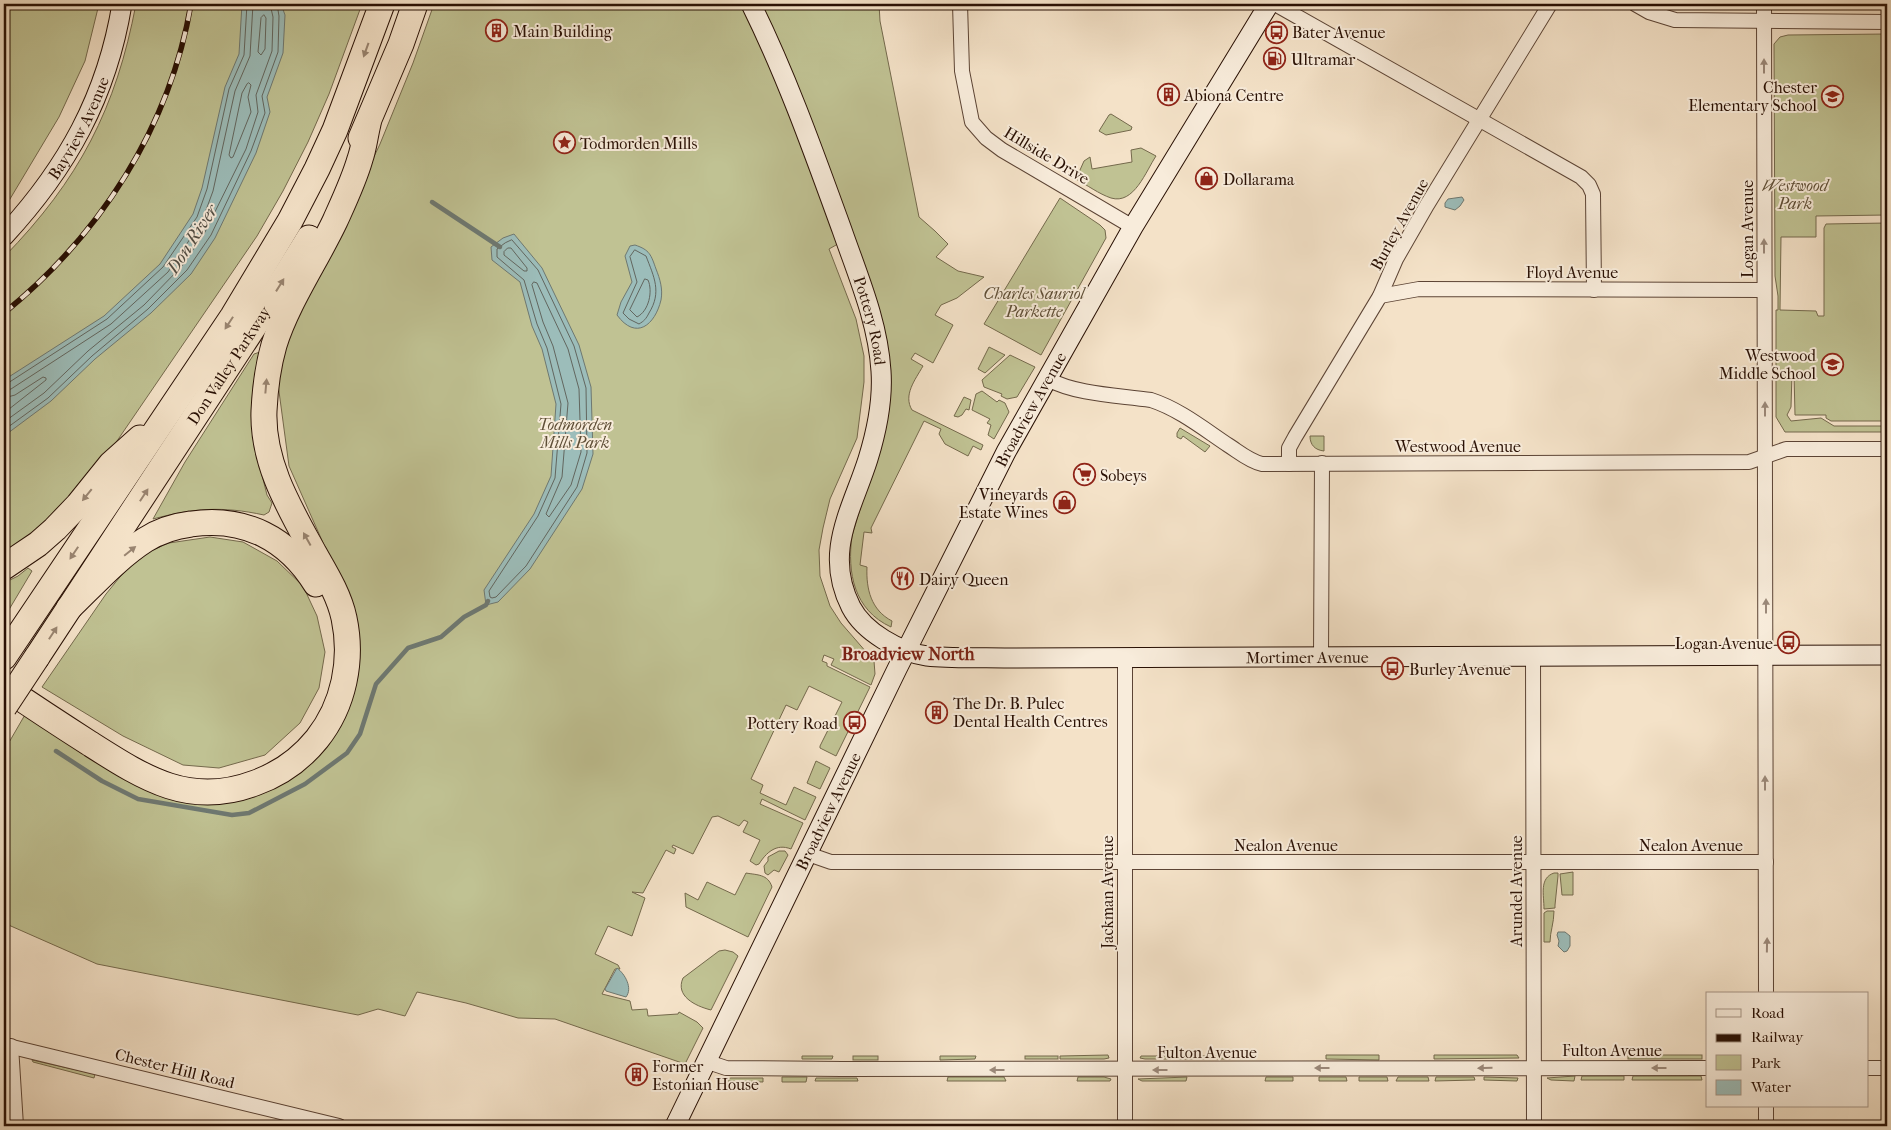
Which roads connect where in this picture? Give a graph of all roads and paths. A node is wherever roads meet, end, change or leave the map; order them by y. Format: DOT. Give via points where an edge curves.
graph roads {
  1 [pos="122,4"];
  2 [pos="382,4"];
  3 [pos="414,4"];
  4 [pos="751,4"];
  5 [pos="960,4"];
  6 [pos="1270,4"];
  7 [pos="1275,4"];
  8 [pos="1550,4"];
  9 [pos="1635,4"];
  10 [pos="1764,4"];
  11 [pos="1764,21"];
  12 [pos="1887,22"];
  13 [pos="1480,120"];
  14 [pos="368,124"];
  15 [pos="1133,227"];
  16 [pos="4,236"];
  17 [pos="1594,290"];
  18 [pos="1764,290"];
  19 [pos="1380,296"];
  20 [pos="1047,379"];
  21 [pos="170,411"];
  22 [pos="1887,449"];
  23 [pos="1766,458"];
  24 [pos="1289,464"];
  25 [pos="1322,464"];
  26 [pos="4,567"];
  27 [pos="69,608"];
  28 [pos="907,649"];
  29 [pos="9,650"];
  30 [pos="1533,655"];
  31 [pos="1765,655"];
  32 [pos="1887,655"];
  33 [pos="1321,656"];
  34 [pos="1125,657"];
  35 [pos="4,673"];
  36 [pos="4,687"];
  37 [pos="4,707"];
  38 [pos="808,854"];
  39 [pos="1534,862"];
  40 [pos="1766,862"];
  41 [pos="1125,863"];
  42 [pos="1766,992"];
  43 [pos="7,1046"];
  44 [pos="708,1062"];
  45 [pos="1534,1068"];
  46 [pos="1706,1068"];
  47 [pos="1868,1068"];
  48 [pos="1887,1068"];
  49 [pos="1125,1070"];
  50 [pos="1766,1108"];
  51 [pos="16,1126"];
  52 [pos="339,1126"];
  53 [pos="675,1126"];
  54 [pos="1125,1126"];
  55 [pos="1534,1126"];
  56 [pos="1766,1126"];
  1 -- 16 [label="street, Bayview Avenue" via="109,61 89,115 49,182"];
  2 -- 21 [label="highway, Don Valley Parkway, one-way" via="317,170 233,316"];
  3 -- 14 [label="highway, Don Valley Parkway"];
  4 -- 28 [label="street, Pottery Road" via="807,132 871,312 878,343 882,395 879,415 868,458 844,522 839,564 851,607 862,623 888,643"];
  5 -- 15 [label="street, Hillside Drive" via="962,71 972,122 1002,150"];
  6 -- 15 [label="street, Broadview Avenue"];
  7 -- 13 [label="street"];
  8 -- 13 [label="street, Burley Avenue"];
  9 -- 11 [label="street" via="1675,20"];
  10 -- 11 [label="street, Logan Avenue"];
  11 -- 12 [label="street"];
  18 -- 11 [label="street, Logan Avenue, one-way"];
  13 -- 17 [label="street" via="1581,177 1589,185 1595,205"];
  13 -- 19 [label="street, Burley Avenue" via="1396,259"];
  27 -- 14 [label="highway, Don Valley Parkway, one-way" via="304,248"];
  36 -- 14 [label="highway, one-way" via="130,769 185,791 222,792 272,776 308,749 326,727 339,699 346,672 344,621 328,578 278,483 267,448 264,412 274,344 360,161"];
  15 -- 20 [label="street, Broadview Avenue"];
  17 -- 18 [label="street, Floyd Avenue"];
  17 -- 19 [label="street, Floyd Avenue" via="1419,290"];
  23 -- 18 [label="street, Logan Avenue, one-way"];
  19 -- 24 [label="street, Burley Avenue" via="1289,448"];
  20 -- 24 [label="street, Westwood Avenue" via="1079,391 1151,400 1180,413 1255,462"];
  20 -- 28 [label="street, Broadview Avenue" via="978,504"];
  21 -- 26 [label="highway, one-way" via="111,464 55,529"];
  21 -- 29 [label="highway, Don Valley Parkway, one-way"];
  22 -- 23 [label="street, Westwood Avenue" via="1786,449"];
  23 -- 25 [label="street, Westwood Avenue" via="1749,462"];
  31 -- 23 [label="street, Logan Avenue, one-way"];
  24 -- 25 [label="street, Westwood Avenue"];
  25 -- 33 [label="street"];
  27 -- 35 [label="highway, one-way" via="128,552 158,532 204,522 240,526 260,532 284,547 301,562 319,588 335,632 334,675 313,724 284,755 244,774 198,781 150,767"];
  37 -- 27 [label="highway, Don Valley Parkway, one-way, bridge"];
  28 -- 34 [label="street, Mortimer Avenue" via="926,656"];
  28 -- 38 [label="street, Broadview Avenue"];
  30 -- 31 [label="street, Mortimer Avenue"];
  30 -- 33 [label="street, Mortimer Avenue"];
  30 -- 39 [label="street, Arundel Avenue"];
  31 -- 32 [label="street, Mortimer Avenue"];
  40 -- 31 [label="street, Logan Avenue, one-way"];
  33 -- 34 [label="street, Mortimer Avenue"];
  34 -- 41 [label="street, Jackman Avenue"];
  38 -- 41 [label="street, Nealon Avenue" via="831,862"];
  38 -- 44 [label="street, Broadview Avenue"];
  39 -- 40 [label="street, Nealon Avenue"];
  39 -- 41 [label="street, Nealon Avenue"];
  39 -- 45 [label="street, Arundel Avenue"];
  42 -- 40 [label="street, Logan Avenue, one-way"];
  41 -- 49 [label="street, Jackman Avenue"];
  43 -- 51 [label="street"];
  43 -- 52 [label="street, Chester Hill Road"];
  49 -- 44 [label="street, Fulton Avenue, one-way" via="726,1068"];
  44 -- 53 [label="street, Broadview Avenue"];
  46 -- 45 [label="street, Fulton Avenue, one-way"];
  45 -- 49 [label="street, Fulton Avenue, one-way"];
  45 -- 55 [label="street, Arundel Avenue"];
  47 -- 48 [label="street"];
  49 -- 54 [label="street, Jackman Avenue"];
  50 -- 56 [label="street"];
}
